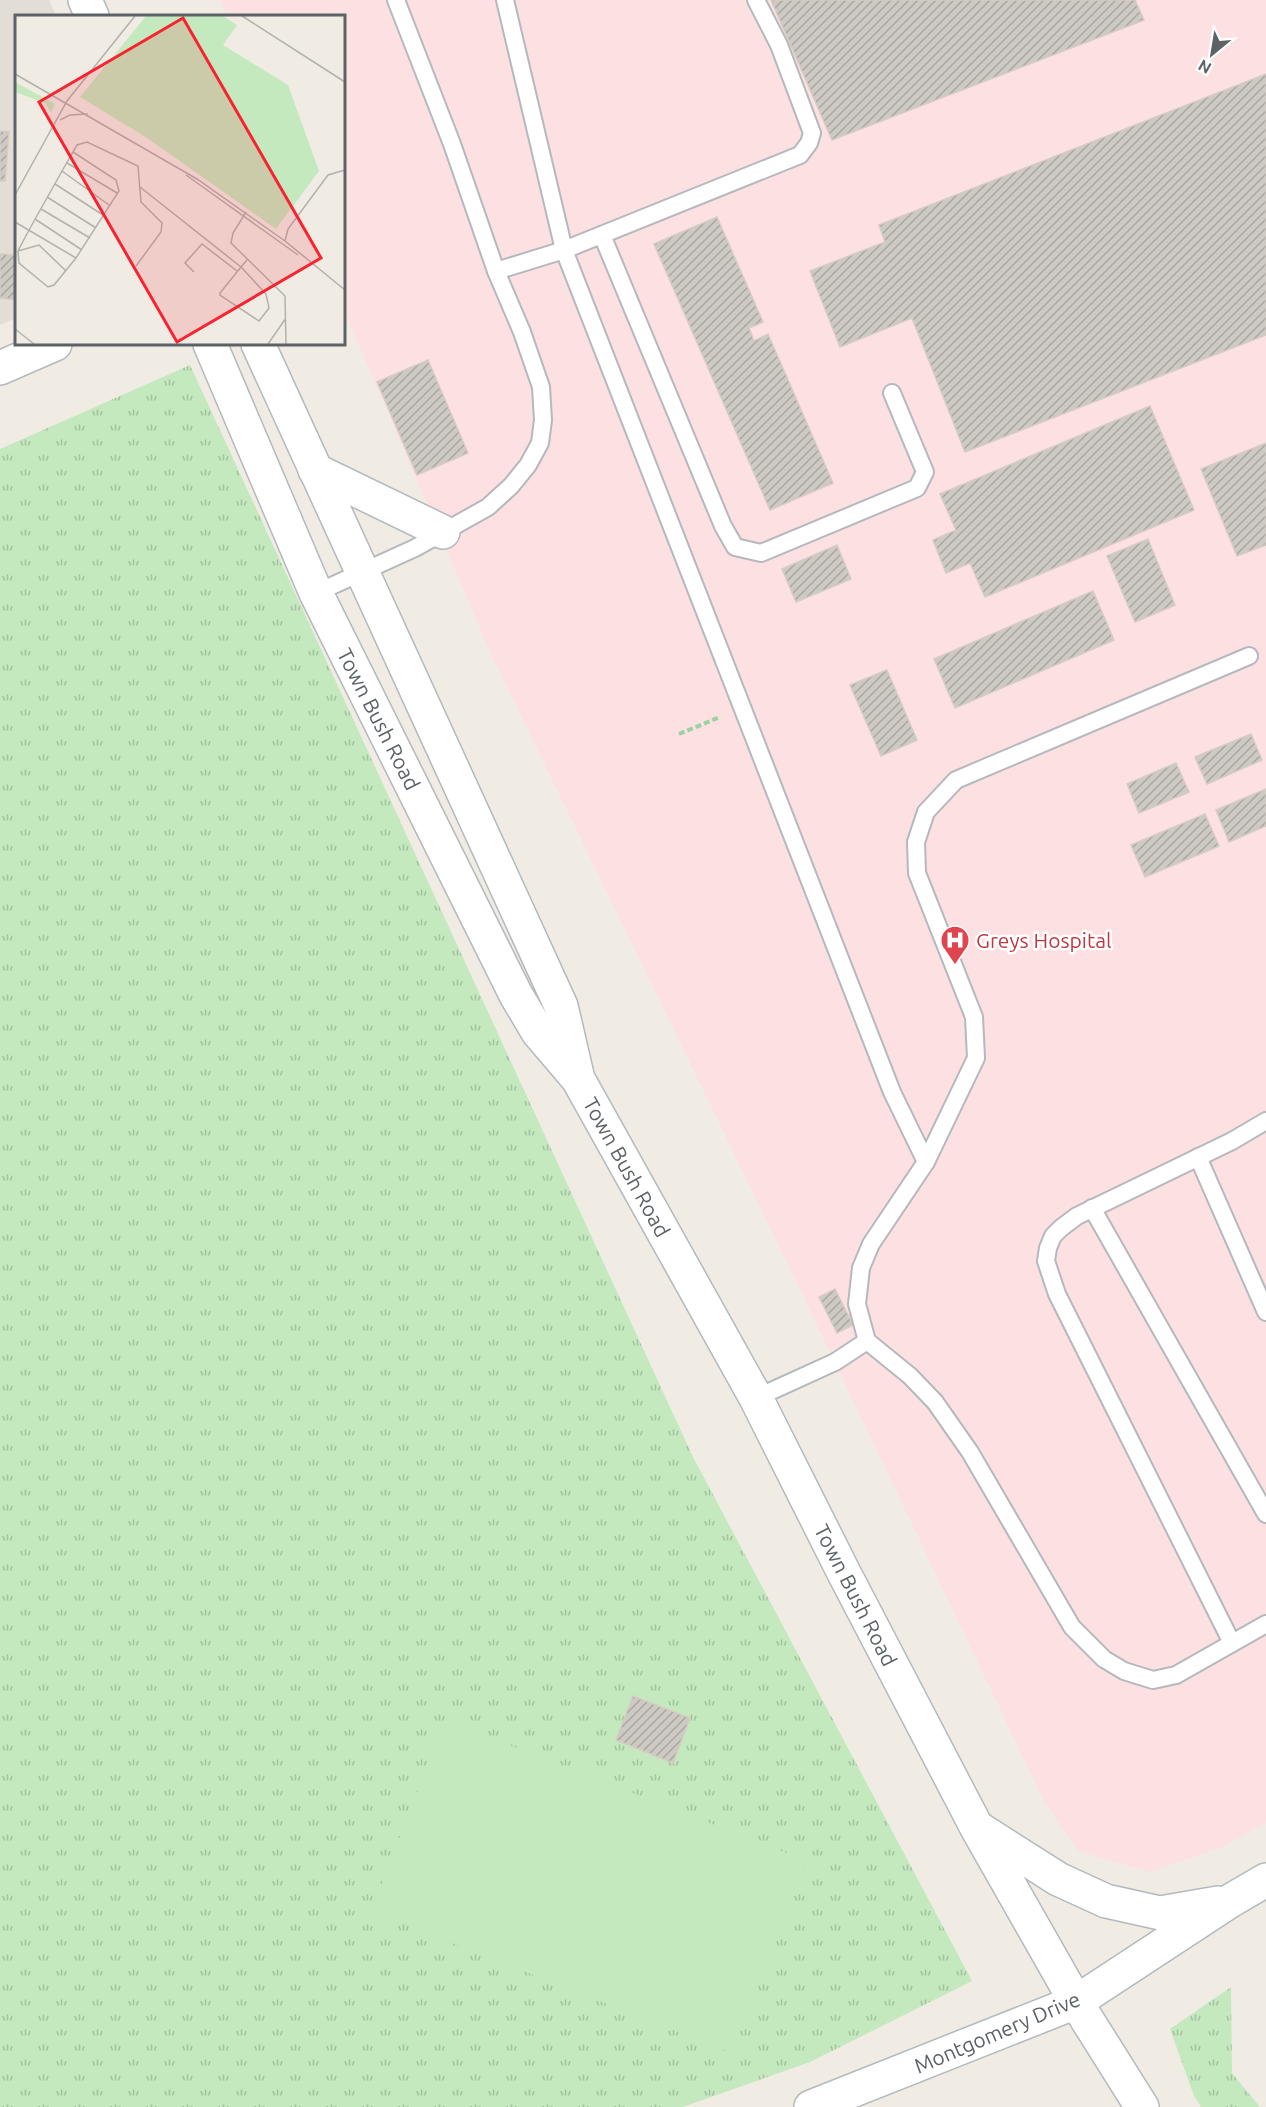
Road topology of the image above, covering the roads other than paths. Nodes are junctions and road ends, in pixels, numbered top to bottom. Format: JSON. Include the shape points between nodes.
{"nodes":[{"id":1,"x":85,"y":0,"type":"edge"},
{"id":2,"x":396,"y":0,"type":"edge"},
{"id":3,"x":505,"y":0,"type":"edge"},
{"id":4,"x":756,"y":0,"type":"edge"},
{"id":5,"x":92,"y":15,"type":"edge"},
{"id":6,"x":602,"y":235,"type":"junction"},
{"id":7,"x":564,"y":250,"type":"junction"},
{"id":8,"x":496,"y":271,"type":"junction"},
{"id":9,"x":53,"y":345,"type":"edge"},
{"id":10,"x":210,"y":345,"type":"edge"},
{"id":11,"x":258,"y":345,"type":"edge"},
{"id":12,"x":0,"y":368,"type":"edge"},
{"id":13,"x":892,"y":393,"type":"dead end"},
{"id":14,"x":315,"y":470,"type":"junction"},
{"id":15,"x":443,"y":532,"type":"junction"},
{"id":16,"x":364,"y":572,"type":"junction"},
{"id":17,"x":316,"y":592,"type":"junction"},
{"id":18,"x":1249,"y":656,"type":"dead end"},
{"id":19,"x":578,"y":1079,"type":"junction"},
{"id":20,"x":1266,"y":1121,"type":"edge"},
{"id":21,"x":1198,"y":1157,"type":"junction"},
{"id":22,"x":926,"y":1162,"type":"junction"},
{"id":23,"x":1092,"y":1208,"type":"junction"},
{"id":24,"x":1266,"y":1312,"type":"edge"},
{"id":25,"x":867,"y":1341,"type":"junction"},
{"id":26,"x":756,"y":1398,"type":"junction"},
{"id":27,"x":1266,"y":1514,"type":"edge"},
{"id":28,"x":1266,"y":1624,"type":"edge"},
{"id":29,"x":1232,"y":1643,"type":"junction"},
{"id":30,"x":977,"y":1828,"type":"junction"},
{"id":31,"x":1266,"y":1880,"type":"edge"},
{"id":32,"x":1230,"y":1901,"type":"junction"},
{"id":33,"x":1076,"y":2002,"type":"junction"},
{"id":34,"x":811,"y":2107,"type":"edge"},
{"id":35,"x":1142,"y":2107,"type":"edge"}],
"edges":[{"from":1,"to":5,"type":"street"},
{"from":2,"to":8,"type":"lane"},
{"from":3,"to":7,"type":"lane"},
{"from":4,"to":6,"type":"lane","via":[[779,45],[812,133],[809,143],[800,155]]},
{"from":6,"to":7,"type":"lane"},
{"from":6,"to":13,"type":"lane","via":[[735,547],[760,553],[917,488],[926,472]]},
{"from":7,"to":8,"type":"lane"},
{"from":7,"to":22,"type":"lane","via":[[892,1092]]},
{"from":8,"to":15,"type":"lane","via":[[541,387],[540,443],[511,486],[488,507]]},
{"from":9,"to":12,"type":"street"},
{"from":10,"to":17,"type":"street","name":"Town Bush Road"},
{"from":11,"to":14,"type":"street","name":"Town Bush Road"},
{"from":14,"to":15,"type":"street"},
{"from":14,"to":16,"type":"street","name":"Town Bush Road"},
{"from":15,"to":16,"type":"lane"},
{"from":16,"to":17,"type":"lane"},
{"from":16,"to":19,"type":"street","name":"Town Bush Road","via":[[561,1005]]},
{"from":17,"to":19,"type":"street","name":"Town Bush Road","via":[[516,995],[538,1032]]},
{"from":18,"to":22,"type":"lane","via":[[956,780],[926,812],[916,842],[917,873],[974,1017],[976,1058]]},
{"from":19,"to":26,"type":"street","name":"Town Bush Road"},
{"from":20,"to":21,"type":"lane"},
{"from":21,"to":23,"type":"lane"},
{"from":21,"to":24,"type":"lane"},
{"from":22,"to":25,"type":"lane","via":[[871,1244],[861,1268],[857,1304]]},
{"from":23,"to":27,"type":"lane"},
{"from":23,"to":29,"type":"lane","via":[[1053,1236],[1046,1261],[1057,1294]]},
{"from":25,"to":26,"type":"lane","via":[[835,1362]]},
{"from":25,"to":29,"type":"lane","via":[[935,1402],[970,1452],[1072,1627],[1104,1659],[1124,1671],[1153,1680],[1176,1675]]},
{"from":26,"to":30,"type":"street","name":"Town Bush Road"},
{"from":28,"to":29,"type":"lane"},
{"from":30,"to":32,"type":"street","via":[[1058,1880],[1106,1901],[1160,1913]]},
{"from":30,"to":33,"type":"street","name":"Town Bush Road"},
{"from":31,"to":32,"type":"street","name":"Montgomery Drive"},
{"from":32,"to":33,"type":"street","name":"Montgomery Drive"},
{"from":33,"to":34,"type":"street","name":"Montgomery Drive"},
{"from":33,"to":35,"type":"street","name":"Town Bush Road"}]}
